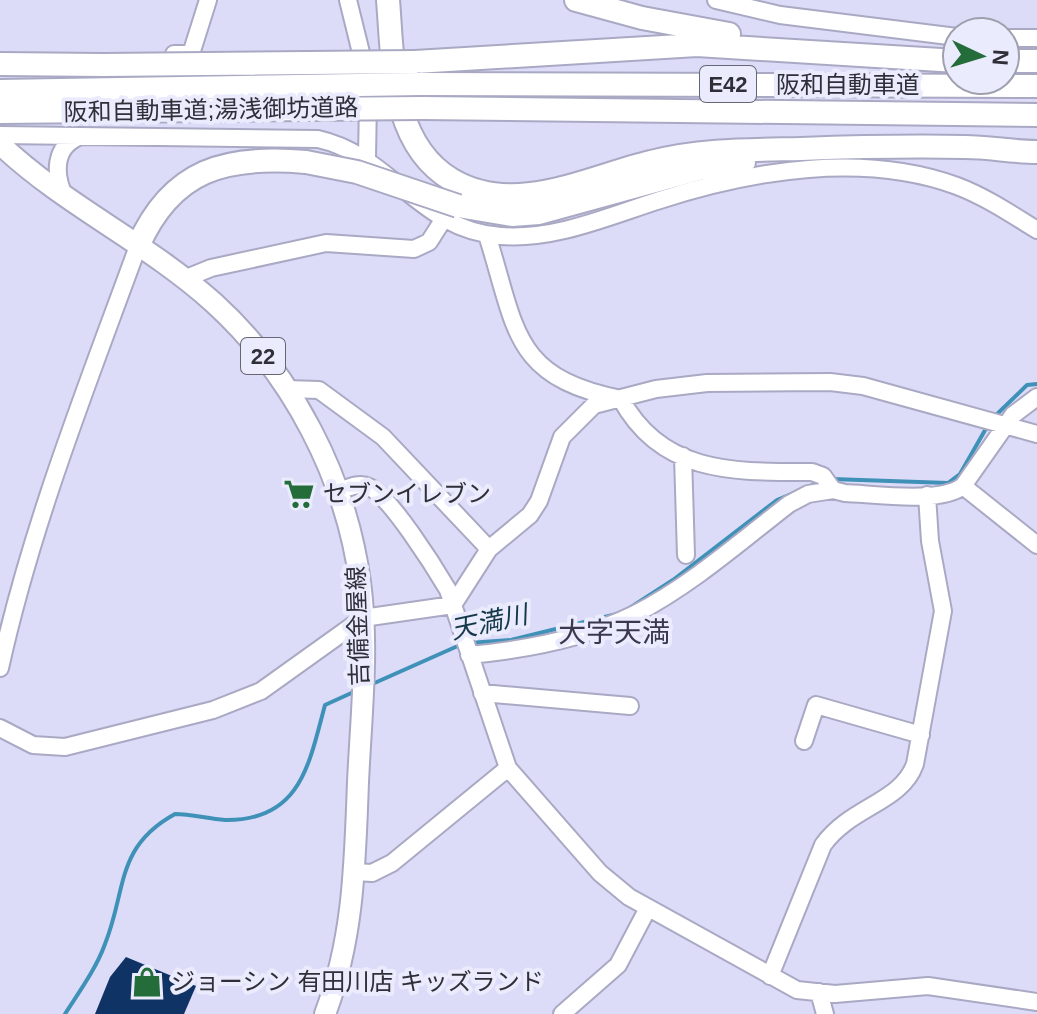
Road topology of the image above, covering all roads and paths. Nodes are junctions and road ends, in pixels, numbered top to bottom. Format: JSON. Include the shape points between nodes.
{"nodes":[{"id":1,"x":208,"y":0,"type":"edge"},
{"id":2,"x":348,"y":0,"type":"edge"},
{"id":3,"x":388,"y":0,"type":"edge"},
{"id":4,"x":576,"y":0,"type":"edge"},
{"id":5,"x":716,"y":0,"type":"edge"},
{"id":6,"x":941,"y":35,"type":"edge"},
{"id":7,"x":0,"y":54,"type":"edge"},
{"id":8,"x":864,"y":54,"type":"junction"},
{"id":9,"x":941,"y":60,"type":"edge"},
{"id":10,"x":0,"y":64,"type":"edge"},
{"id":11,"x":420,"y":84,"type":"joint"},
{"id":12,"x":1037,"y":86,"type":"edge"},
{"id":13,"x":0,"y":91,"type":"edge"},
{"id":14,"x":422,"y":108,"type":"joint"},
{"id":15,"x":0,"y":112,"type":"edge"},
{"id":16,"x":1037,"y":115,"type":"edge"},
{"id":17,"x":0,"y":135,"type":"edge"},
{"id":18,"x":86,"y":135,"type":"junction"},
{"id":19,"x":0,"y":144,"type":"edge"},
{"id":20,"x":856,"y":147,"type":"junction"},
{"id":21,"x":1037,"y":152,"type":"edge"},
{"id":22,"x":367,"y":158,"type":"junction"},
{"id":23,"x":65,"y":197,"type":"junction"},
{"id":24,"x":450,"y":213,"type":"junction"},
{"id":25,"x":1037,"y":230,"type":"edge"},
{"id":26,"x":487,"y":235,"type":"junction"},
{"id":27,"x":138,"y":246,"type":"junction"},
{"id":28,"x":184,"y":279,"type":"junction"},
{"id":29,"x":286,"y":389,"type":"junction"},
{"id":30,"x":1037,"y":397,"type":"edge"},
{"id":31,"x":621,"y":399,"type":"junction"},
{"id":32,"x":1004,"y":424,"type":"junction"},
{"id":33,"x":1037,"y":434,"type":"edge"},
{"id":34,"x":683,"y":456,"type":"junction"},
{"id":35,"x":963,"y":486,"type":"junction"},
{"id":36,"x":833,"y":490,"type":"junction"},
{"id":37,"x":339,"y":491,"type":"junction"},
{"id":38,"x":927,"y":495,"type":"junction"},
{"id":39,"x":1037,"y":545,"type":"edge"},
{"id":40,"x":489,"y":549,"type":"junction"},
{"id":41,"x":686,"y":555,"type":"dead end"},
{"id":42,"x":453,"y":605,"type":"junction"},
{"id":43,"x":363,"y":618,"type":"junction"},
{"id":44,"x":469,"y":653,"type":"junction"},
{"id":45,"x":0,"y":668,"type":"edge"},
{"id":46,"x":482,"y":693,"type":"junction"},
{"id":47,"x":630,"y":706,"type":"dead end"},
{"id":48,"x":0,"y":728,"type":"edge"},
{"id":49,"x":921,"y":735,"type":"junction"},
{"id":50,"x":804,"y":741,"type":"dead end"},
{"id":51,"x":508,"y":768,"type":"junction"},
{"id":52,"x":354,"y":872,"type":"junction"},
{"id":53,"x":648,"y":908,"type":"junction"},
{"id":54,"x":770,"y":976,"type":"junction"},
{"id":55,"x":819,"y":992,"type":"junction"},
{"id":56,"x":1037,"y":1002,"type":"edge"},
{"id":57,"x":325,"y":1014,"type":"edge"},
{"id":58,"x":562,"y":1014,"type":"edge"},
{"id":59,"x":825,"y":1014,"type":"edge"}],
"edges":[{"from":1,"to":7,"type":"street","via":[[191,54]]},
{"from":2,"to":22,"type":"street","via":[[366,70]]},
{"from":3,"to":20,"type":"highway","via":[[401,111],[438,170],[471,189],[516,196],[690,154]]},
{"from":4,"to":8,"type":"highway","via":[[701,30]]},
{"from":5,"to":6,"type":"street","via":[[780,15]]},
{"from":8,"to":9,"type":"highway"},
{"from":8,"to":10,"type":"highway","bridge":true,"via":[[660,45],[415,62]]},
{"from":11,"to":12,"type":"highway","name":"阪和自動車道","number":"E42"},
{"from":11,"to":13,"type":"highway","name":"阪和自動車道;湯浅御坊道路","number":"E42","bridge":true},
{"from":14,"to":15,"type":"highway","name":"阪和自動車道;湯浅御坊道路","number":"E42","bridge":true},
{"from":14,"to":16,"type":"highway","name":"阪和自動車道","number":"E42"},
{"from":17,"to":18,"type":"street"},
{"from":18,"to":22,"type":"street","via":[[308,137]]},
{"from":18,"to":23,"type":"street","via":[[67,144],[59,159],[59,185]]},
{"from":19,"to":23,"type":"main road","name":"吉備金屋線","number":"22"},
{"from":20,"to":21,"type":"highway"},
{"from":20,"to":24,"type":"highway","via":[[699,169],[539,213]]},
{"from":22,"to":24,"type":"street","via":[[411,199]]},
{"from":23,"to":27,"type":"main road","name":"吉備金屋線","number":"22"},
{"from":24,"to":26,"type":"street"},
{"from":24,"to":27,"type":"highway","bridge":true,"via":[[357,172],[306,162],[246,162],[184,183],[158,207]]},
{"from":24,"to":28,"type":"street","via":[[422,247],[326,243],[211,268]]},
{"from":25,"to":26,"type":"street","via":[[941,181],[904,172],[846,169],[720,183],[537,236]]},
{"from":26,"to":31,"type":"street","via":[[529,357],[570,385]]},
{"from":27,"to":28,"type":"main road","name":"吉備金屋線","number":"22"},
{"from":27,"to":45,"type":"street","via":[[53,475]]},
{"from":28,"to":29,"type":"main road","name":"吉備金屋線","number":"22","via":[[239,329]]},
{"from":29,"to":37,"type":"main road","name":"吉備金屋線","number":"22"},
{"from":29,"to":40,"type":"street","via":[[319,390],[383,437]]},
{"from":30,"to":32,"type":"street"},
{"from":31,"to":32,"type":"street","via":[[707,383],[830,382]]},
{"from":31,"to":34,"type":"street","via":[[646,437]]},
{"from":31,"to":40,"type":"street","via":[[594,405],[572,424],[556,449],[539,501],[522,523]]},
{"from":32,"to":33,"type":"street"},
{"from":32,"to":35,"type":"street"},
{"from":34,"to":36,"type":"street","via":[[725,471],[812,472],[823,476]]},
{"from":34,"to":41,"type":"street"},
{"from":35,"to":38,"type":"street","via":[[948,494]]},
{"from":35,"to":39,"type":"street"},
{"from":36,"to":38,"type":"street"},
{"from":36,"to":44,"type":"street","via":[[789,504],[635,613],[522,648]]},
{"from":37,"to":42,"type":"street","via":[[368,486],[387,503],[439,574]]},
{"from":37,"to":43,"type":"main road","name":"吉備金屋線","number":"22"},
{"from":38,"to":49,"type":"street","via":[[943,611]]},
{"from":40,"to":42,"type":"street"},
{"from":42,"to":43,"type":"street"},
{"from":42,"to":44,"type":"street"},
{"from":43,"to":48,"type":"street","via":[[261,691],[213,710],[65,747],[33,745]]},
{"from":43,"to":52,"type":"main road","name":"吉備金屋線","number":"22"},
{"from":44,"to":46,"type":"street"},
{"from":46,"to":47,"type":"street"},
{"from":46,"to":51,"type":"street"},
{"from":49,"to":50,"type":"street","via":[[816,705]]},
{"from":49,"to":54,"type":"street","via":[[903,787],[843,821],[823,845]]},
{"from":51,"to":52,"type":"street","via":[[392,863],[372,873]]},
{"from":51,"to":53,"type":"street","via":[[600,873]]},
{"from":52,"to":57,"type":"main road","name":"吉備金屋線","number":"22","via":[[348,934]]},
{"from":53,"to":54,"type":"street"},
{"from":53,"to":58,"type":"street","via":[[618,965]]},
{"from":54,"to":55,"type":"street","via":[[797,990]]},
{"from":55,"to":56,"type":"street","via":[[928,986]]},
{"from":55,"to":59,"type":"street"}]}
